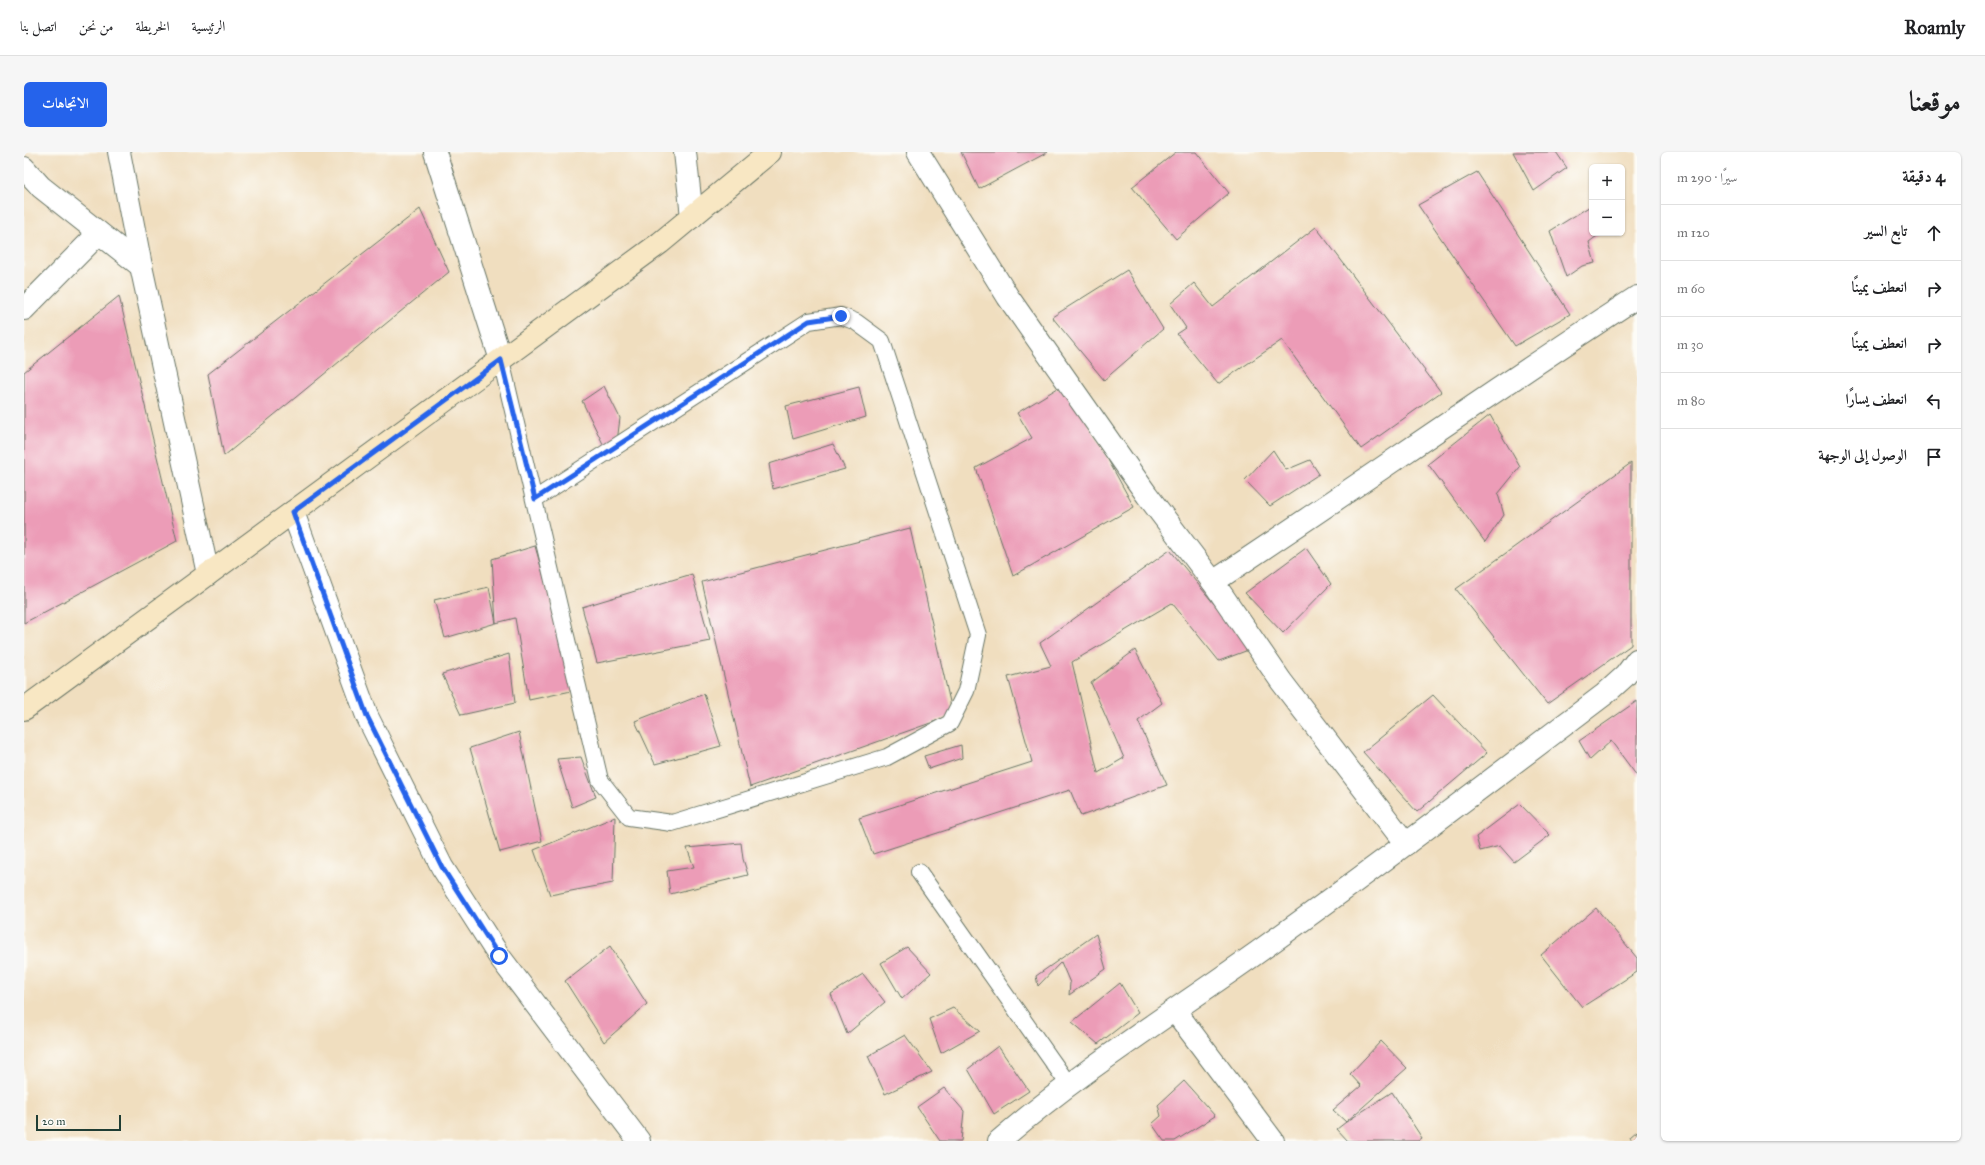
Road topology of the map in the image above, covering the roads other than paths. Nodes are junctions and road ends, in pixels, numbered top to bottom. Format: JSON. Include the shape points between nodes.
{"nodes":[{"id":1,"x":119,"y":152,"type":"edge"},
{"id":2,"x":435,"y":152,"type":"edge"},
{"id":3,"x":685,"y":152,"type":"edge"},
{"id":4,"x":770,"y":152,"type":"edge"},
{"id":5,"x":918,"y":152,"type":"edge"},
{"id":6,"x":24,"y":168,"type":"edge"},
{"id":7,"x":692,"y":217,"type":"junction"},
{"id":8,"x":100,"y":234,"type":"junction"},
{"id":9,"x":141,"y":266,"type":"junction"},
{"id":10,"x":1637,"y":298,"type":"edge"},
{"id":11,"x":24,"y":309,"type":"edge"},
{"id":12,"x":501,"y":360,"type":"junction"},
{"id":13,"x":535,"y":499,"type":"junction"},
{"id":14,"x":293,"y":512,"type":"junction"},
{"id":15,"x":208,"y":574,"type":"junction"},
{"id":16,"x":1213,"y":582,"type":"junction"},
{"id":17,"x":1637,"y":660,"type":"edge"},
{"id":18,"x":24,"y":709,"type":"edge"},
{"id":19,"x":1406,"y":844,"type":"junction"},
{"id":20,"x":919,"y":872,"type":"dead end"},
{"id":21,"x":1175,"y":1011,"type":"junction"},
{"id":22,"x":1069,"y":1086,"type":"junction"},
{"id":23,"x":639,"y":1141,"type":"edge"},
{"id":24,"x":999,"y":1141,"type":"edge"},
{"id":25,"x":1274,"y":1141,"type":"edge"}],
"edges":[{"from":1,"to":9,"type":"street"},
{"from":2,"to":12,"type":"street"},
{"from":3,"to":7,"type":"street"},
{"from":4,"to":7,"type":"street"},
{"from":5,"to":16,"type":"street","via":[[1008,297],[1147,495]]},
{"from":6,"to":8,"type":"street","via":[[41,187]]},
{"from":7,"to":12,"type":"street"},
{"from":8,"to":9,"type":"street"},
{"from":8,"to":11,"type":"street"},
{"from":9,"to":15,"type":"street"},
{"from":10,"to":16,"type":"street","via":[[1527,368],[1380,471]]},
{"from":12,"to":13,"type":"lane"},
{"from":12,"to":14,"type":"street"},
{"from":13,"to":13,"type":"lane","via":[[809,321],[841,316],[856,322],[882,341],[978,635],[966,691],[950,723],[887,757],[672,823],[630,817],[600,780]]},
{"from":14,"to":15,"type":"street"},
{"from":14,"to":23,"type":"street","via":[[367,716],[442,867],[499,956]]},
{"from":15,"to":18,"type":"street"},
{"from":16,"to":19,"type":"street","via":[[1281,681]]},
{"from":17,"to":19,"type":"street","via":[[1625,676],[1605,694]]},
{"from":19,"to":21,"type":"street"},
{"from":20,"to":22,"type":"lane"},
{"from":21,"to":22,"type":"street"},
{"from":21,"to":25,"type":"street"},
{"from":22,"to":24,"type":"street","via":[[1037,1108]]}]}
